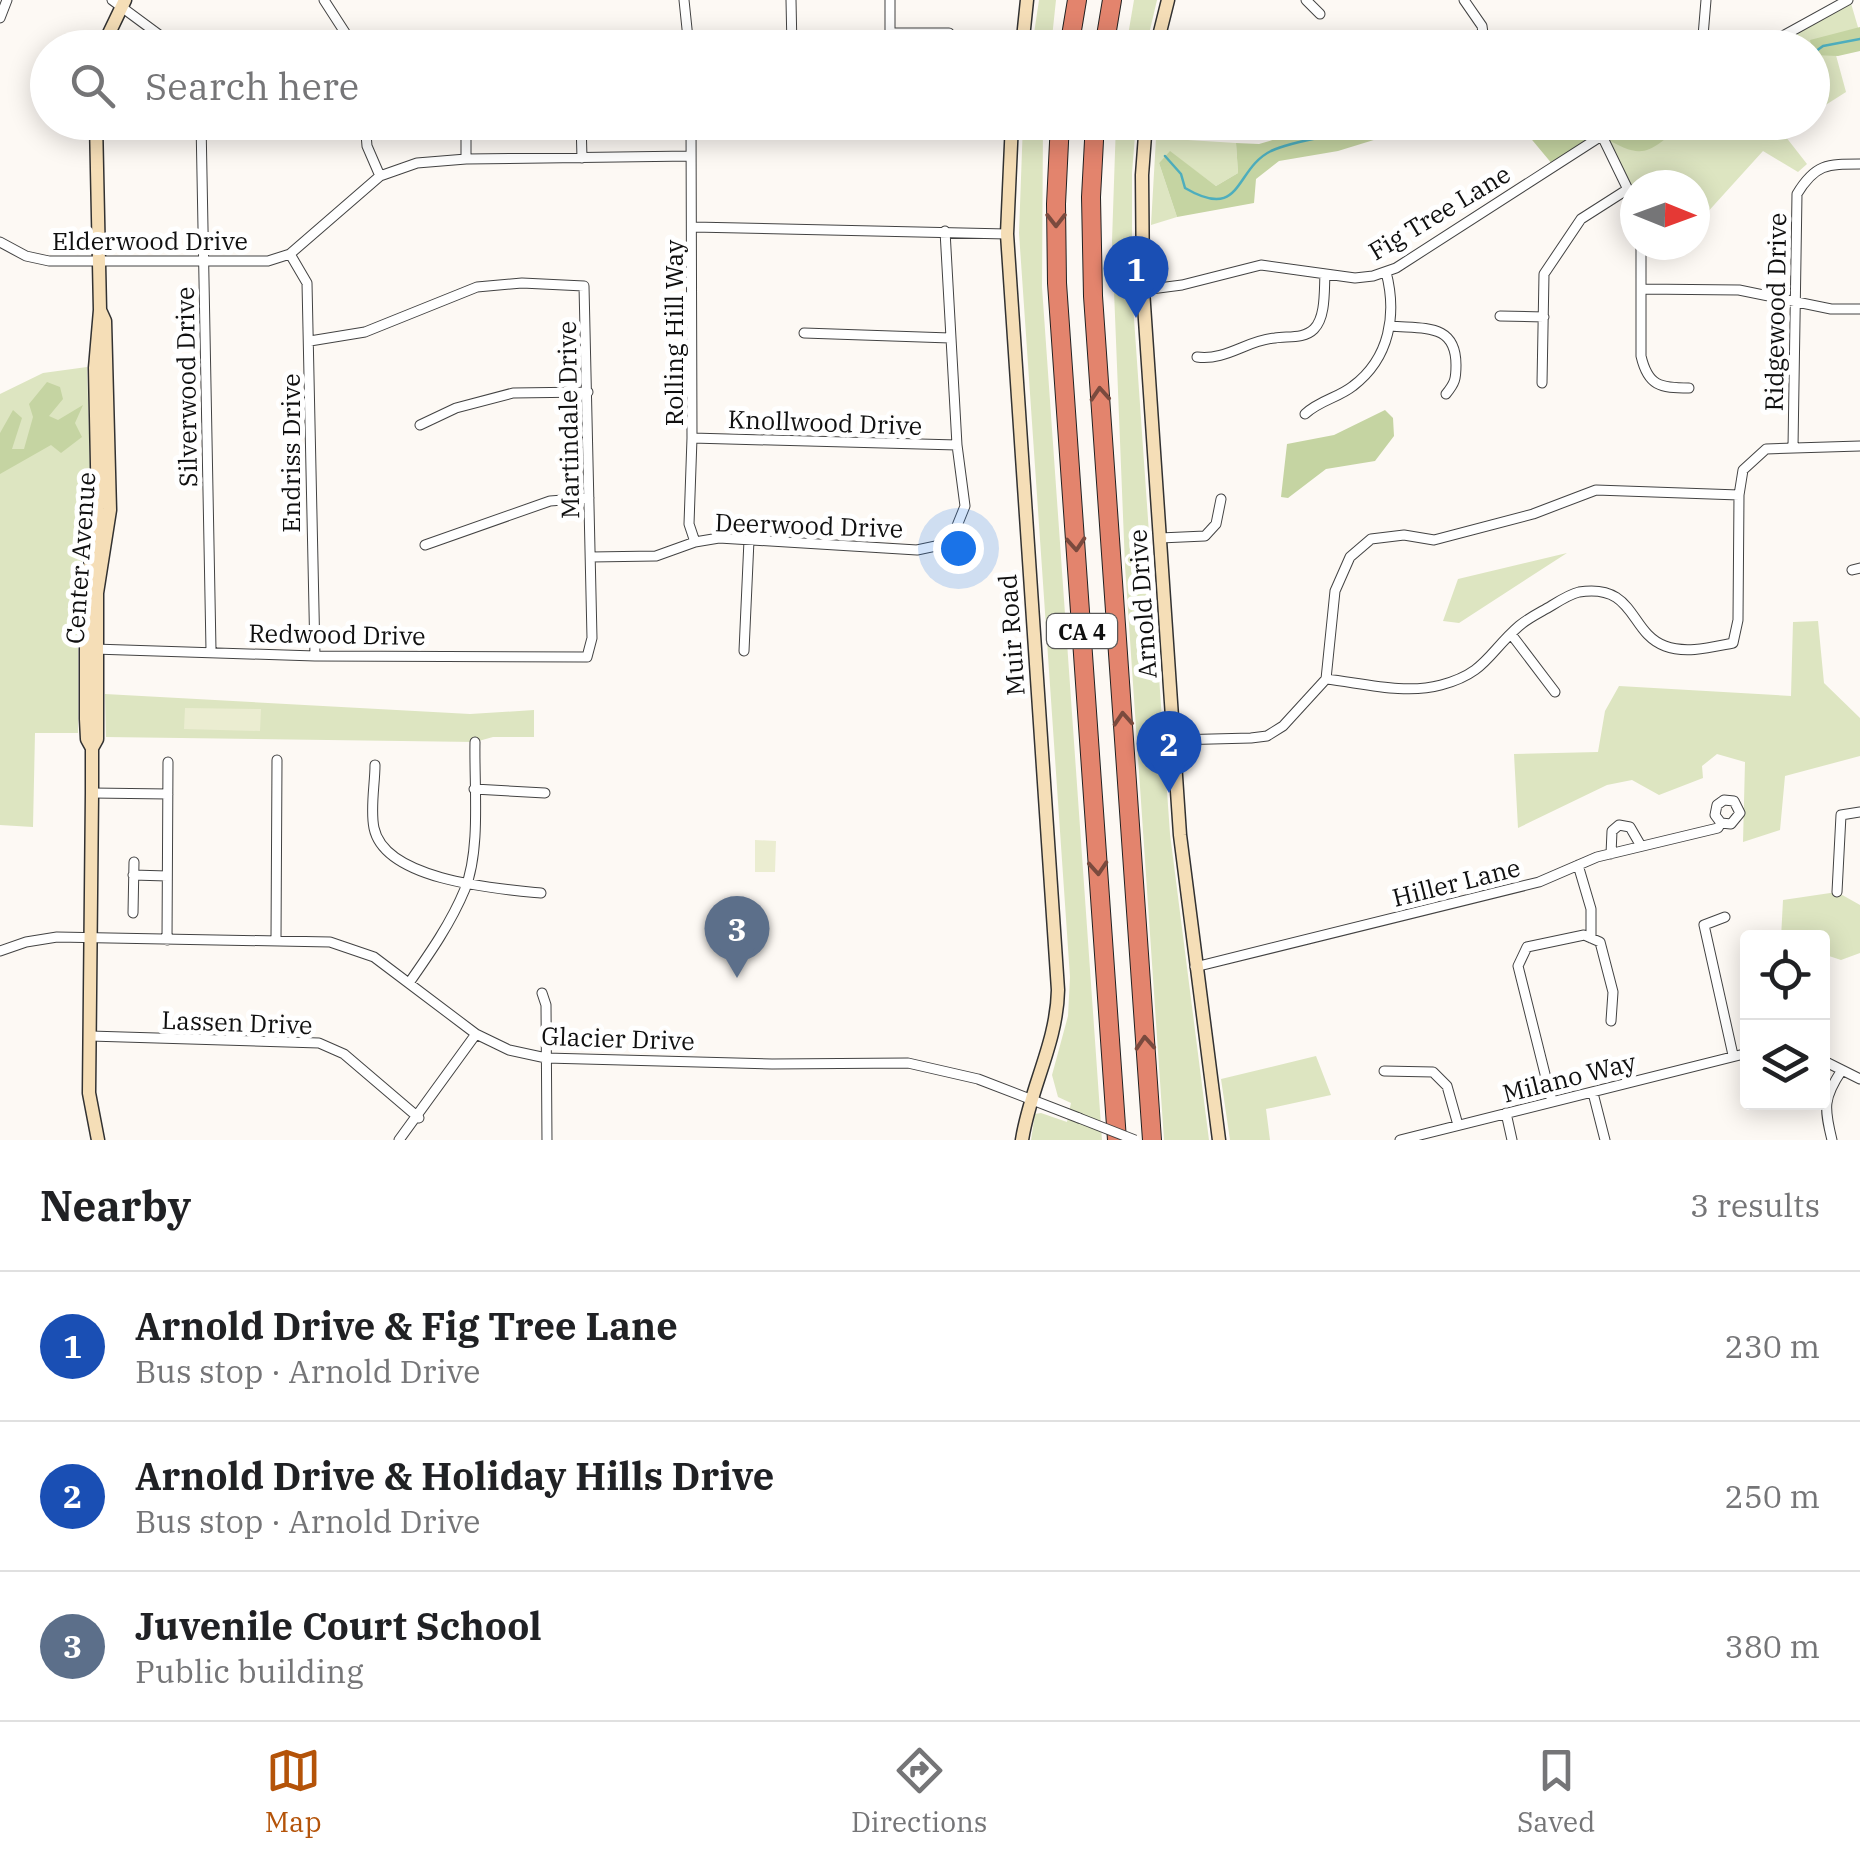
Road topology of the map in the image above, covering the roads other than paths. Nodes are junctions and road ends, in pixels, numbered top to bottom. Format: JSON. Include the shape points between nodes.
{"nodes":[{"id":1,"x":7,"y":0,"type":"edge"},
{"id":2,"x":324,"y":0,"type":"edge"},
{"id":3,"x":684,"y":0,"type":"edge"},
{"id":4,"x":791,"y":0,"type":"edge"},
{"id":5,"x":890,"y":0,"type":"edge"},
{"id":6,"x":1028,"y":0,"type":"edge"},
{"id":7,"x":1077,"y":0,"type":"edge"},
{"id":8,"x":1112,"y":0,"type":"edge"},
{"id":9,"x":1123,"y":0,"type":"edge"},
{"id":10,"x":1168,"y":0,"type":"edge"},
{"id":11,"x":1306,"y":0,"type":"edge"},
{"id":12,"x":1464,"y":0,"type":"edge"},
{"id":13,"x":1706,"y":0,"type":"edge"},
{"id":14,"x":1843,"y":1,"type":"edge"},
{"id":15,"x":119,"y":2,"type":"edge"},
{"id":16,"x":1320,"y":14,"type":"dead end"},
{"id":17,"x":0,"y":18,"type":"edge"},
{"id":18,"x":109,"y":30,"type":"edge"},
{"id":19,"x":154,"y":30,"type":"edge"},
{"id":20,"x":343,"y":30,"type":"edge"},
{"id":21,"x":687,"y":30,"type":"edge"},
{"id":22,"x":792,"y":30,"type":"edge"},
{"id":23,"x":889,"y":30,"type":"edge"},
{"id":24,"x":1024,"y":30,"type":"edge"},
{"id":25,"x":1071,"y":30,"type":"edge"},
{"id":26,"x":1107,"y":30,"type":"edge"},
{"id":27,"x":1110,"y":30,"type":"edge"},
{"id":28,"x":1160,"y":30,"type":"edge"},
{"id":29,"x":1483,"y":30,"type":"edge"},
{"id":30,"x":1703,"y":30,"type":"edge"},
{"id":31,"x":1792,"y":30,"type":"edge"},
{"id":32,"x":96,"y":140,"type":"edge"},
{"id":33,"x":200,"y":140,"type":"edge"},
{"id":34,"x":366,"y":140,"type":"edge"},
{"id":35,"x":466,"y":140,"type":"edge"},
{"id":36,"x":582,"y":140,"type":"edge"},
{"id":37,"x":691,"y":140,"type":"edge"},
{"id":38,"x":1011,"y":140,"type":"edge"},
{"id":39,"x":1059,"y":140,"type":"edge"},
{"id":40,"x":1094,"y":140,"type":"edge"},
{"id":41,"x":1145,"y":140,"type":"edge"},
{"id":42,"x":1592,"y":140,"type":"edge"},
{"id":43,"x":1604,"y":140,"type":"edge"},
{"id":44,"x":691,"y":156,"type":"junction"},
{"id":45,"x":582,"y":158,"type":"junction"},
{"id":46,"x":466,"y":159,"type":"junction"},
{"id":47,"x":1860,"y":164,"type":"edge"},
{"id":48,"x":1620,"y":173,"type":"edge"},
{"id":49,"x":380,"y":176,"type":"junction"},
{"id":50,"x":1620,"y":194,"type":"edge"},
{"id":51,"x":693,"y":227,"type":"junction"},
{"id":52,"x":945,"y":231,"type":"junction"},
{"id":53,"x":1007,"y":234,"type":"junction"},
{"id":54,"x":0,"y":242,"type":"edge"},
{"id":55,"x":290,"y":254,"type":"junction"},
{"id":56,"x":203,"y":260,"type":"junction"},
{"id":57,"x":1641,"y":260,"type":"edge"},
{"id":58,"x":99,"y":262,"type":"junction"},
{"id":59,"x":1386,"y":272,"type":"junction"},
{"id":60,"x":1325,"y":274,"type":"junction"},
{"id":61,"x":1642,"y":289,"type":"junction"},
{"id":62,"x":1142,"y":290,"type":"junction"},
{"id":63,"x":1795,"y":302,"type":"junction"},
{"id":64,"x":1860,"y":309,"type":"edge"},
{"id":65,"x":1500,"y":316,"type":"dead end"},
{"id":66,"x":1544,"y":316,"type":"junction"},
{"id":67,"x":1391,"y":326,"type":"junction"},
{"id":68,"x":804,"y":334,"type":"dead end"},
{"id":69,"x":950,"y":338,"type":"junction"},
{"id":70,"x":310,"y":341,"type":"junction"},
{"id":71,"x":1197,"y":357,"type":"dead end"},
{"id":72,"x":1542,"y":382,"type":"dead end"},
{"id":73,"x":1689,"y":388,"type":"dead end"},
{"id":74,"x":588,"y":392,"type":"junction"},
{"id":75,"x":1446,"y":394,"type":"dead end"},
{"id":76,"x":1306,"y":414,"type":"dead end"},
{"id":77,"x":420,"y":424,"type":"dead end"},
{"id":78,"x":692,"y":438,"type":"junction"},
{"id":79,"x":957,"y":446,"type":"junction"},
{"id":80,"x":1860,"y":446,"type":"edge"},
{"id":81,"x":1793,"y":447,"type":"junction"},
{"id":82,"x":1740,"y":496,"type":"junction"},
{"id":83,"x":589,"y":498,"type":"junction"},
{"id":84,"x":1221,"y":499,"type":"dead end"},
{"id":85,"x":1160,"y":538,"type":"junction"},
{"id":86,"x":749,"y":540,"type":"junction"},
{"id":87,"x":695,"y":542,"type":"junction"},
{"id":88,"x":424,"y":545,"type":"dead end"},
{"id":89,"x":591,"y":557,"type":"junction"},
{"id":90,"x":1511,"y":634,"type":"junction"},
{"id":91,"x":91,"y":649,"type":"junction"},
{"id":92,"x":211,"y":650,"type":"junction"},
{"id":93,"x":744,"y":651,"type":"dead end"},
{"id":94,"x":315,"y":656,"type":"junction"},
{"id":95,"x":587,"y":657,"type":"joint"},
{"id":96,"x":1326,"y":679,"type":"junction"},
{"id":97,"x":1556,"y":692,"type":"dead end"},
{"id":98,"x":1174,"y":740,"type":"junction"},
{"id":99,"x":475,"y":742,"type":"dead end"},
{"id":100,"x":277,"y":760,"type":"dead end"},
{"id":101,"x":168,"y":762,"type":"dead end"},
{"id":102,"x":375,"y":764,"type":"dead end"},
{"id":103,"x":474,"y":790,"type":"junction"},
{"id":104,"x":92,"y":793,"type":"junction"},
{"id":105,"x":544,"y":793,"type":"dead end"},
{"id":106,"x":168,"y":794,"type":"junction"},
{"id":107,"x":1860,"y":812,"type":"edge"},
{"id":108,"x":1721,"y":823,"type":"dead end"},
{"id":109,"x":1641,"y":846,"type":"junction"},
{"id":110,"x":1611,"y":854,"type":"junction"},
{"id":111,"x":134,"y":862,"type":"dead end"},
{"id":112,"x":1578,"y":865,"type":"junction"},
{"id":113,"x":134,"y":876,"type":"junction"},
{"id":114,"x":168,"y":876,"type":"junction"},
{"id":115,"x":466,"y":886,"type":"junction"},
{"id":116,"x":1837,"y":892,"type":"dead end"},
{"id":117,"x":541,"y":893,"type":"dead end"},
{"id":118,"x":133,"y":914,"type":"dead end"},
{"id":119,"x":1726,"y":918,"type":"dead end"},
{"id":120,"x":91,"y":938,"type":"junction"},
{"id":121,"x":1591,"y":938,"type":"junction"},
{"id":122,"x":167,"y":940,"type":"junction"},
{"id":123,"x":276,"y":940,"type":"junction"},
{"id":124,"x":0,"y":951,"type":"edge"},
{"id":125,"x":1195,"y":967,"type":"junction"},
{"id":126,"x":409,"y":982,"type":"junction"},
{"id":127,"x":542,"y":993,"type":"dead end"},
{"id":128,"x":1611,"y":1021,"type":"dead end"},
{"id":129,"x":476,"y":1034,"type":"junction"},
{"id":130,"x":90,"y":1036,"type":"junction"},
{"id":131,"x":1733,"y":1054,"type":"junction"},
{"id":132,"x":1740,"y":1054,"type":"edge"},
{"id":133,"x":546,"y":1058,"type":"junction"},
{"id":134,"x":1830,"y":1064,"type":"edge"},
{"id":135,"x":1842,"y":1070,"type":"junction"},
{"id":136,"x":1384,"y":1071,"type":"dead end"},
{"id":137,"x":1860,"y":1079,"type":"edge"},
{"id":138,"x":1593,"y":1093,"type":"junction"},
{"id":139,"x":1031,"y":1100,"type":"junction"},
{"id":140,"x":1552,"y":1102,"type":"junction"},
{"id":141,"x":1506,"y":1113,"type":"junction"},
{"id":142,"x":418,"y":1118,"type":"junction"},
{"id":143,"x":1458,"y":1125,"type":"junction"},
{"id":144,"x":1407,"y":1139,"type":"edge"},
{"id":145,"x":98,"y":1140,"type":"edge"},
{"id":146,"x":399,"y":1140,"type":"edge"},
{"id":147,"x":547,"y":1140,"type":"edge"},
{"id":148,"x":1022,"y":1140,"type":"edge"},
{"id":149,"x":1117,"y":1140,"type":"edge"},
{"id":150,"x":1134,"y":1140,"type":"edge"},
{"id":151,"x":1152,"y":1140,"type":"edge"},
{"id":152,"x":1219,"y":1140,"type":"edge"},
{"id":153,"x":1512,"y":1140,"type":"edge"},
{"id":154,"x":1605,"y":1140,"type":"edge"},
{"id":155,"x":1832,"y":1140,"type":"edge"}],
"edges":[{"from":1,"to":17,"type":"street"},
{"from":2,"to":20,"type":"street"},
{"from":3,"to":21,"type":"street"},
{"from":4,"to":22,"type":"street"},
{"from":5,"to":23,"type":"street"},
{"from":6,"to":24,"type":"street"},
{"from":7,"to":25,"type":"highway"},
{"from":8,"to":26,"type":"highway"},
{"from":9,"to":27,"type":"highway"},
{"from":10,"to":28,"type":"street"},
{"from":11,"to":16,"type":"street"},
{"from":12,"to":29,"type":"street"},
{"from":13,"to":30,"type":"street"},
{"from":14,"to":31,"type":"street"},
{"from":15,"to":18,"type":"street"},
{"from":15,"to":19,"type":"street"},
{"from":32,"to":58,"type":"street","name":"Center Avenue"},
{"from":33,"to":56,"type":"street","name":"Silverwood Drive"},
{"from":34,"to":49,"type":"street"},
{"from":35,"to":46,"type":"street"},
{"from":36,"to":45,"type":"street"},
{"from":37,"to":44,"type":"street","name":"Rolling Hill Way"},
{"from":38,"to":53,"type":"street","name":"Muir Road"},
{"from":39,"to":149,"type":"highway","number":"CA 4","one_way":true,"via":[[1058,283]]},
{"from":151,"to":40,"type":"highway","number":"CA 4","one_way":true,"via":[[1093,296]]},
{"from":41,"to":62,"type":"street","name":"Arnold Drive"},
{"from":42,"to":59,"type":"street","name":"Fig Tree Lane"},
{"from":43,"to":48,"type":"street"},
{"from":44,"to":45,"type":"street"},
{"from":44,"to":51,"type":"street","name":"Rolling Hill Way"},
{"from":45,"to":46,"type":"street"},
{"from":46,"to":49,"type":"street","via":[[418,163]]},
{"from":47,"to":63,"type":"street","name":"Ridgewood Drive","via":[[1829,164],[1809,175],[1797,194]]},
{"from":49,"to":55,"type":"street"},
{"from":50,"to":66,"type":"street","via":[[1581,219],[1544,274]]},
{"from":51,"to":52,"type":"street"},
{"from":51,"to":78,"type":"street","name":"Rolling Hill Way"},
{"from":52,"to":53,"type":"street"},
{"from":52,"to":69,"type":"street","name":"Deerwood Drive"},
{"from":53,"to":139,"type":"street","name":"Muir Road","via":[[1058,990],[1056,1026]]},
{"from":54,"to":58,"type":"street","name":"Elderwood Drive","via":[[48,261]]},
{"from":55,"to":56,"type":"street","name":"Elderwood Drive","via":[[268,261]]},
{"from":55,"to":70,"type":"street","name":"Endriss Drive","via":[[307,283]]},
{"from":56,"to":58,"type":"street","name":"Elderwood Drive"},
{"from":56,"to":92,"type":"street","name":"Silverwood Drive"},
{"from":57,"to":61,"type":"street"},
{"from":58,"to":91,"type":"street","name":"Center Avenue","via":[[98,512],[87,581]]},
{"from":59,"to":60,"type":"street","name":"Fig Tree Lane","via":[[1356,278]]},
{"from":59,"to":67,"type":"street"},
{"from":60,"to":62,"type":"street","name":"Fig Tree Lane","via":[[1261,265]]},
{"from":60,"to":71,"type":"street","via":[[1316,328],[1214,359]]},
{"from":61,"to":63,"type":"street","via":[[1739,290]]},
{"from":61,"to":73,"type":"street","via":[[1645,374],[1656,384]]},
{"from":62,"to":85,"type":"street","name":"Arnold Drive"},
{"from":63,"to":64,"type":"street"},
{"from":63,"to":81,"type":"street","name":"Ridgewood Drive"},
{"from":65,"to":66,"type":"street"},
{"from":66,"to":72,"type":"street"},
{"from":67,"to":75,"type":"street","via":[[1449,336],[1456,382]]},
{"from":67,"to":76,"type":"street","via":[[1370,371]]},
{"from":68,"to":69,"type":"street"},
{"from":69,"to":79,"type":"street","name":"Deerwood Drive"},
{"from":70,"to":74,"type":"street","name":"Martindale Drive","via":[[364,332],[477,287],[584,286]]},
{"from":70,"to":94,"type":"street","name":"Endriss Drive"},
{"from":74,"to":77,"type":"street","via":[[513,392]]},
{"from":74,"to":83,"type":"street","name":"Martindale Drive"},
{"from":78,"to":79,"type":"street","name":"Knollwood Drive"},
{"from":78,"to":87,"type":"street","name":"Rolling Hill Way","via":[[688,524]]},
{"from":79,"to":86,"type":"street","name":"Deerwood Drive","via":[[965,506],[950,543],[917,550]]},
{"from":80,"to":81,"type":"street"},
{"from":81,"to":82,"type":"street","via":[[1766,449],[1743,470]]},
{"from":82,"to":90,"type":"street","via":[[1733,643],[1665,646],[1622,601],[1579,592]]},
{"from":82,"to":96,"type":"street","via":[[1596,490],[1434,540],[1370,539],[1350,557],[1335,591]]},
{"from":83,"to":88,"type":"street","via":[[550,501]]},
{"from":83,"to":89,"type":"street","name":"Martindale Drive"},
{"from":84,"to":85,"type":"street","via":[[1220,516],[1205,536]]},
{"from":85,"to":98,"type":"street","name":"Arnold Drive"},
{"from":86,"to":87,"type":"street","name":"Deerwood Drive"},
{"from":86,"to":93,"type":"street"},
{"from":87,"to":89,"type":"street","name":"Deerwood Drive","via":[[656,556]]},
{"from":89,"to":95,"type":"street","name":"Martindale Drive"},
{"from":90,"to":96,"type":"street","via":[[1476,670],[1439,686]]},
{"from":90,"to":97,"type":"street"},
{"from":91,"to":92,"type":"street","name":"Redwood Drive"},
{"from":91,"to":104,"type":"street","name":"Center Avenue"},
{"from":92,"to":94,"type":"street","name":"Redwood Drive"},
{"from":94,"to":95,"type":"street","name":"Redwood Drive"},
{"from":96,"to":98,"type":"street","via":[[1267,736]]},
{"from":98,"to":125,"type":"street","name":"Arnold Drive"},
{"from":99,"to":103,"type":"street"},
{"from":100,"to":123,"type":"street"},
{"from":101,"to":106,"type":"street"},
{"from":102,"to":115,"type":"street","via":[[374,830],[390,854]]},
{"from":103,"to":105,"type":"street"},
{"from":103,"to":115,"type":"street"},
{"from":104,"to":106,"type":"street"},
{"from":104,"to":120,"type":"street","name":"Center Avenue"},
{"from":106,"to":114,"type":"street"},
{"from":107,"to":116,"type":"street","via":[[1841,815]]},
{"from":108,"to":109,"type":"street","name":"Hiller Lane"},
{"from":109,"to":110,"type":"street","name":"Hiller Lane"},
{"from":109,"to":110,"type":"street","via":[[1630,826],[1619,825]]},
{"from":110,"to":112,"type":"street","name":"Hiller Lane"},
{"from":111,"to":113,"type":"street"},
{"from":112,"to":121,"type":"street","via":[[1591,908]]},
{"from":112,"to":125,"type":"street","name":"Hiller Lane","via":[[1539,882]]},
{"from":113,"to":114,"type":"street"},
{"from":113,"to":118,"type":"street"},
{"from":114,"to":122,"type":"street"},
{"from":115,"to":117,"type":"street"},
{"from":115,"to":126,"type":"street","via":[[443,935]]},
{"from":119,"to":131,"type":"street","via":[[1704,924]]},
{"from":120,"to":122,"type":"street","name":"Glacier Drive"},
{"from":120,"to":124,"type":"street","name":"Glacier Drive","via":[[42,938]]},
{"from":120,"to":130,"type":"street","name":"Center Avenue"},
{"from":121,"to":128,"type":"street","via":[[1600,942],[1613,992]]},
{"from":121,"to":140,"type":"street","via":[[1526,947],[1518,966]]},
{"from":122,"to":123,"type":"street","name":"Glacier Drive"},
{"from":123,"to":126,"type":"street","name":"Glacier Drive","via":[[330,942],[374,957]]},
{"from":125,"to":152,"type":"street","name":"Arnold Drive"},
{"from":126,"to":129,"type":"street","name":"Glacier Drive"},
{"from":127,"to":133,"type":"street"},
{"from":129,"to":133,"type":"street","name":"Glacier Drive"},
{"from":129,"to":142,"type":"street"},
{"from":130,"to":142,"type":"street","name":"Lassen Drive","via":[[319,1043],[344,1054]]},
{"from":130,"to":145,"type":"street","name":"Center Avenue","via":[[89,1093]]},
{"from":131,"to":132,"type":"street","name":"Milano Way"},
{"from":131,"to":138,"type":"street","name":"Milano Way"},
{"from":133,"to":139,"type":"street","name":"Glacier Drive","via":[[908,1063],[954,1071]]},
{"from":133,"to":147,"type":"street"},
{"from":134,"to":135,"type":"street"},
{"from":135,"to":137,"type":"street"},
{"from":135,"to":155,"type":"street","via":[[1828,1091]]},
{"from":136,"to":143,"type":"street","via":[[1432,1072],[1447,1086]]},
{"from":138,"to":140,"type":"street","name":"Milano Way"},
{"from":138,"to":154,"type":"street"},
{"from":139,"to":148,"type":"street","name":"Muir Road"},
{"from":139,"to":150,"type":"street","name":"Glacier Drive","bridge":true},
{"from":140,"to":141,"type":"street","name":"Milano Way"},
{"from":141,"to":143,"type":"street","name":"Milano Way"},
{"from":141,"to":153,"type":"street"},
{"from":142,"to":146,"type":"street"},
{"from":143,"to":144,"type":"street","name":"Milano Way"}]}
